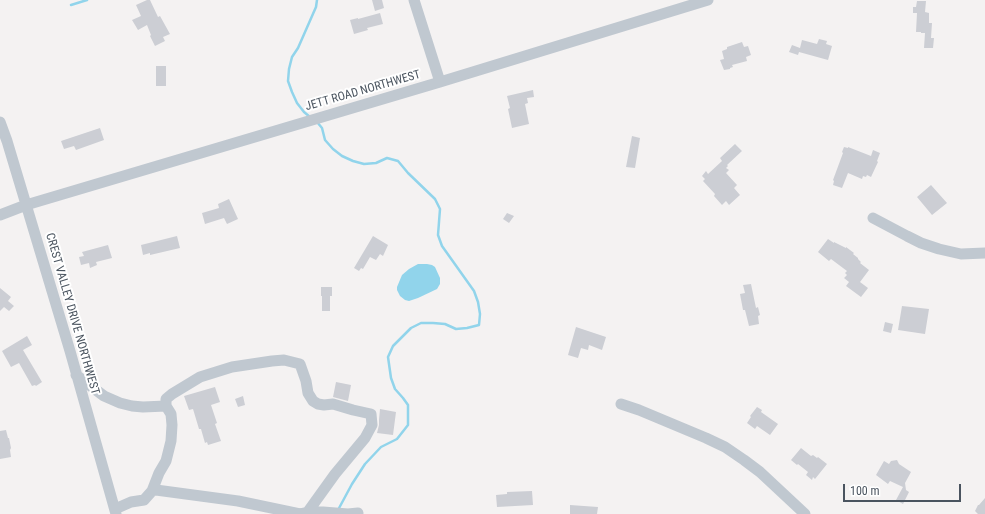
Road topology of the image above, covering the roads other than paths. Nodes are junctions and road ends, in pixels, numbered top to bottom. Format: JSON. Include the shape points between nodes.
{"nodes":[{"id":1,"x":414,"y":0,"type":"edge"},
{"id":2,"x":708,"y":0,"type":"edge"},
{"id":3,"x":440,"y":82,"type":"junction"},
{"id":4,"x":0,"y":122,"type":"edge"},
{"id":5,"x":26,"y":205,"type":"junction"},
{"id":6,"x":0,"y":215,"type":"edge"},
{"id":7,"x":873,"y":218,"type":"dead end"},
{"id":8,"x":985,"y":253,"type":"edge"},
{"id":9,"x":76,"y":374,"type":"junction"},
{"id":10,"x":622,"y":404,"type":"dead end"},
{"id":11,"x":166,"y":406,"type":"junction"},
{"id":12,"x":152,"y":491,"type":"junction"},
{"id":13,"x":116,"y":512,"type":"edge"},
{"id":14,"x":306,"y":513,"type":"junction"},
{"id":15,"x":353,"y":513,"type":"edge"},
{"id":16,"x":805,"y":514,"type":"edge"}],
"edges":[{"from":1,"to":3,"type":"street"},
{"from":2,"to":3,"type":"street","name":"JETT ROAD NORTHWEST"},
{"from":3,"to":5,"type":"street","name":"JETT ROAD NORTHWEST"},
{"from":4,"to":5,"type":"street","name":"CREST VALLEY DRIVE NORTHWEST"},
{"from":5,"to":6,"type":"street","name":"JETT ROAD NORTHWEST"},
{"from":5,"to":9,"type":"street","name":"CREST VALLEY DRIVE NORTHWEST"},
{"from":7,"to":8,"type":"street","via":[[921,243],[939,249],[961,254]]},
{"from":9,"to":11,"type":"street","via":[[104,396],[120,403],[143,407]]},
{"from":9,"to":13,"type":"street","name":"CREST VALLEY DRIVE NORTHWEST"},
{"from":10,"to":16,"type":"street","via":[[725,447],[760,472]]},
{"from":11,"to":12,"type":"street","via":[[172,414],[171,441],[166,461]]},
{"from":11,"to":14,"type":"street","via":[[166,398],[200,377],[232,367],[284,360],[300,364],[308,393],[313,401],[371,414],[372,425],[365,438]]},
{"from":12,"to":13,"type":"street","via":[[144,500],[131,502]]},
{"from":12,"to":14,"type":"street","via":[[177,492]]},
{"from":14,"to":15,"type":"street"}]}
